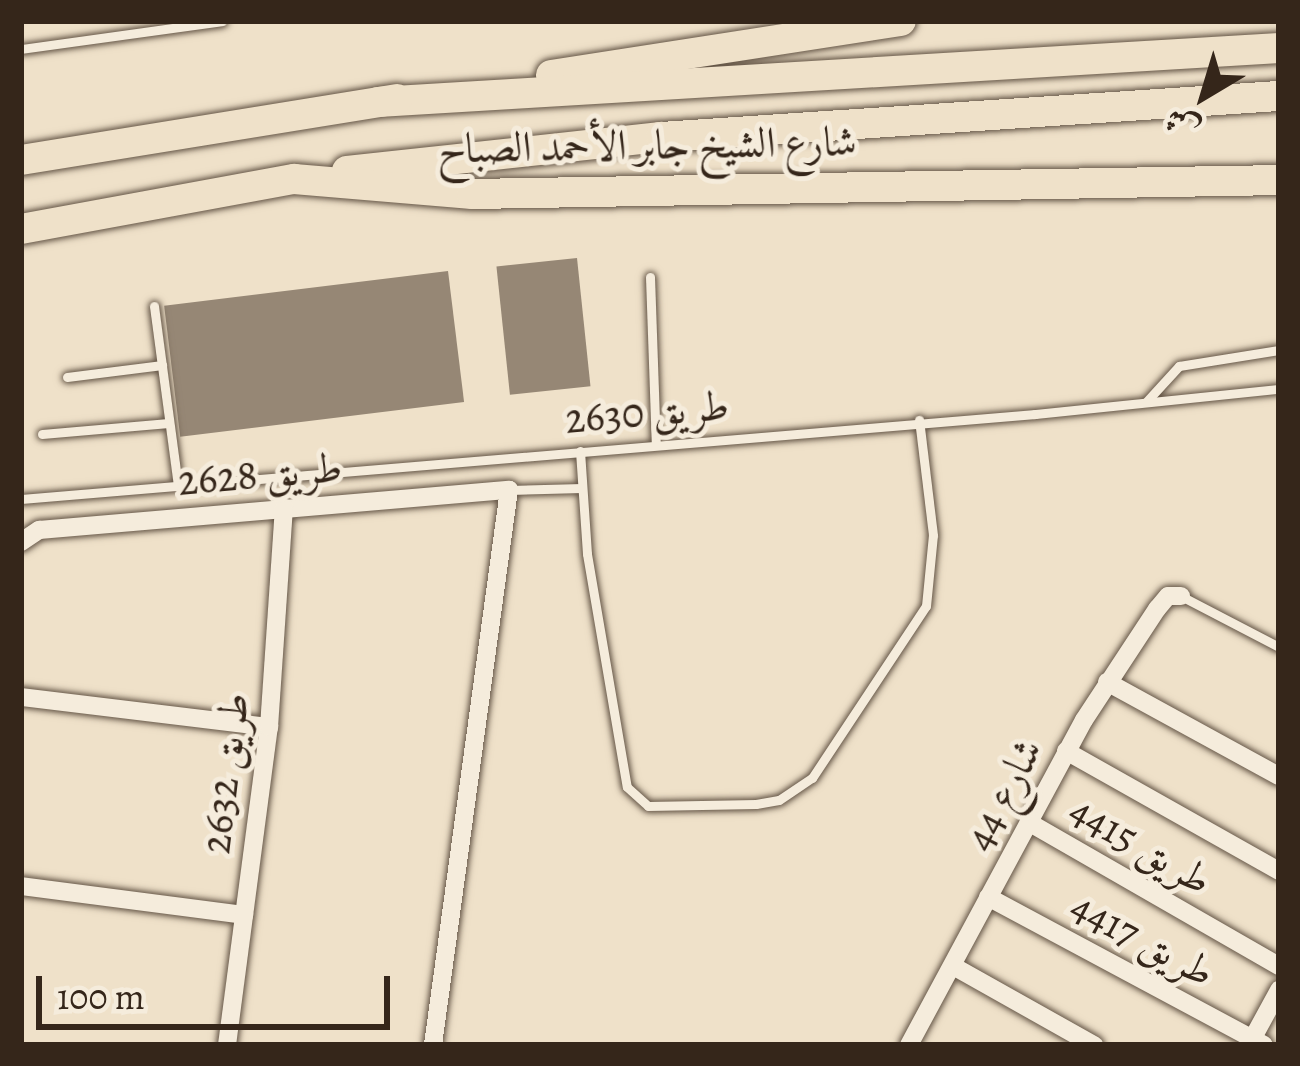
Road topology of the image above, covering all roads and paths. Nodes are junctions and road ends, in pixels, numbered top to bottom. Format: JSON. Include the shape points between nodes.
{"nodes":[{"id":1,"x":221,"y":21,"type":"edge"},
{"id":2,"x":901,"y":21,"type":"edge"},
{"id":3,"x":1279,"y":48,"type":"edge"},
{"id":4,"x":21,"y":49,"type":"edge"},
{"id":5,"x":1279,"y":96,"type":"edge"},
{"id":6,"x":378,"y":102,"type":"junction"},
{"id":7,"x":21,"y":160,"type":"edge"},
{"id":8,"x":294,"y":179,"type":"junction"},
{"id":9,"x":1279,"y":180,"type":"edge"},
{"id":10,"x":21,"y":229,"type":"edge"},
{"id":11,"x":650,"y":277,"type":"dead end"},
{"id":12,"x":154,"y":306,"type":"dead end"},
{"id":13,"x":1279,"y":350,"type":"edge"},
{"id":14,"x":162,"y":365,"type":"junction"},
{"id":15,"x":67,"y":377,"type":"dead end"},
{"id":16,"x":1279,"y":388,"type":"edge"},
{"id":17,"x":1145,"y":402,"type":"junction"},
{"id":18,"x":919,"y":420,"type":"junction"},
{"id":19,"x":170,"y":423,"type":"junction"},
{"id":20,"x":42,"y":434,"type":"dead end"},
{"id":21,"x":656,"y":445,"type":"junction"},
{"id":22,"x":580,"y":451,"type":"junction"},
{"id":23,"x":178,"y":485,"type":"junction"},
{"id":24,"x":582,"y":488,"type":"junction"},
{"id":25,"x":509,"y":490,"type":"junction"},
{"id":26,"x":21,"y":499,"type":"edge"},
{"id":27,"x":284,"y":508,"type":"junction"},
{"id":28,"x":21,"y":542,"type":"edge"},
{"id":29,"x":1180,"y":596,"type":"joint"},
{"id":30,"x":1279,"y":647,"type":"edge"},
{"id":31,"x":1107,"y":682,"type":"junction"},
{"id":32,"x":21,"y":697,"type":"edge"},
{"id":33,"x":269,"y":727,"type":"junction"},
{"id":34,"x":1066,"y":751,"type":"junction"},
{"id":35,"x":1279,"y":776,"type":"edge"},
{"id":36,"x":1030,"y":823,"type":"junction"},
{"id":37,"x":1279,"y":871,"type":"edge"},
{"id":38,"x":21,"y":886,"type":"edge"},
{"id":39,"x":988,"y":897,"type":"junction"},
{"id":40,"x":244,"y":915,"type":"junction"},
{"id":41,"x":953,"y":966,"type":"junction"},
{"id":42,"x":1279,"y":966,"type":"edge"},
{"id":43,"x":1279,"y":990,"type":"edge"},
{"id":44,"x":916,"y":1043,"type":"edge"},
{"id":45,"x":1255,"y":1043,"type":"edge"},
{"id":46,"x":227,"y":1045,"type":"edge"},
{"id":47,"x":433,"y":1045,"type":"edge"},
{"id":48,"x":1094,"y":1045,"type":"edge"}],
"edges":[{"from":1,"to":4,"type":"lane"},
{"from":2,"to":6,"type":"main road","name":"شارع الشيخ جابر الأحمد الصباح"},
{"from":3,"to":6,"type":"main road"},
{"from":5,"to":8,"type":"main road","via":[[661,137]]},
{"from":6,"to":7,"type":"main road","name":"شارع الشيخ جابر الأحمد الصباح"},
{"from":8,"to":9,"type":"main road","name":"شارع الشيخ جابر الأحمد الصباح","via":[[472,194]]},
{"from":8,"to":10,"type":"main road","name":"شارع الشيخ جابر الأحمد الصباح"},
{"from":11,"to":21,"type":"lane"},
{"from":12,"to":14,"type":"lane"},
{"from":13,"to":17,"type":"lane","via":[[1179,365]]},
{"from":14,"to":15,"type":"lane"},
{"from":14,"to":19,"type":"lane"},
{"from":16,"to":17,"type":"lane","name":"طريق 2630"},
{"from":17,"to":18,"type":"lane","name":"طريق 2630"},
{"from":18,"to":21,"type":"lane","name":"طريق 2630"},
{"from":18,"to":24,"type":"lane","via":[[933,535],[926,606],[820,767],[779,800],[648,806],[627,787]]},
{"from":19,"to":20,"type":"lane"},
{"from":19,"to":23,"type":"lane"},
{"from":21,"to":22,"type":"lane","name":"طريق 2630"},
{"from":22,"to":23,"type":"lane","name":"طريق 2630"},
{"from":22,"to":24,"type":"lane"},
{"from":23,"to":26,"type":"lane","name":"طريق 2630"},
{"from":24,"to":25,"type":"lane"},
{"from":25,"to":27,"type":"street","name":"طريق 2628"},
{"from":25,"to":47,"type":"street"},
{"from":27,"to":28,"type":"street","name":"طريق 2628","via":[[40,530]]},
{"from":27,"to":33,"type":"street","name":"طريق 2632"},
{"from":29,"to":30,"type":"lane"},
{"from":29,"to":31,"type":"street","name":"شارع 44","via":[[1168,596]]},
{"from":31,"to":34,"type":"street","name":"شارع 44"},
{"from":31,"to":35,"type":"street"},
{"from":32,"to":33,"type":"street"},
{"from":33,"to":40,"type":"street","name":"طريق 2632"},
{"from":34,"to":36,"type":"street","name":"شارع 44"},
{"from":34,"to":37,"type":"street"},
{"from":36,"to":39,"type":"street","name":"شارع 44"},
{"from":36,"to":42,"type":"street","name":"طريق 4415"},
{"from":38,"to":40,"type":"street"},
{"from":39,"to":41,"type":"street","name":"شارع 44"},
{"from":39,"to":45,"type":"street","name":"طريق 4417"},
{"from":40,"to":46,"type":"street","name":"طريق 2632"},
{"from":41,"to":44,"type":"street","name":"شارع 44"},
{"from":41,"to":48,"type":"street"},
{"from":43,"to":45,"type":"street"}]}
